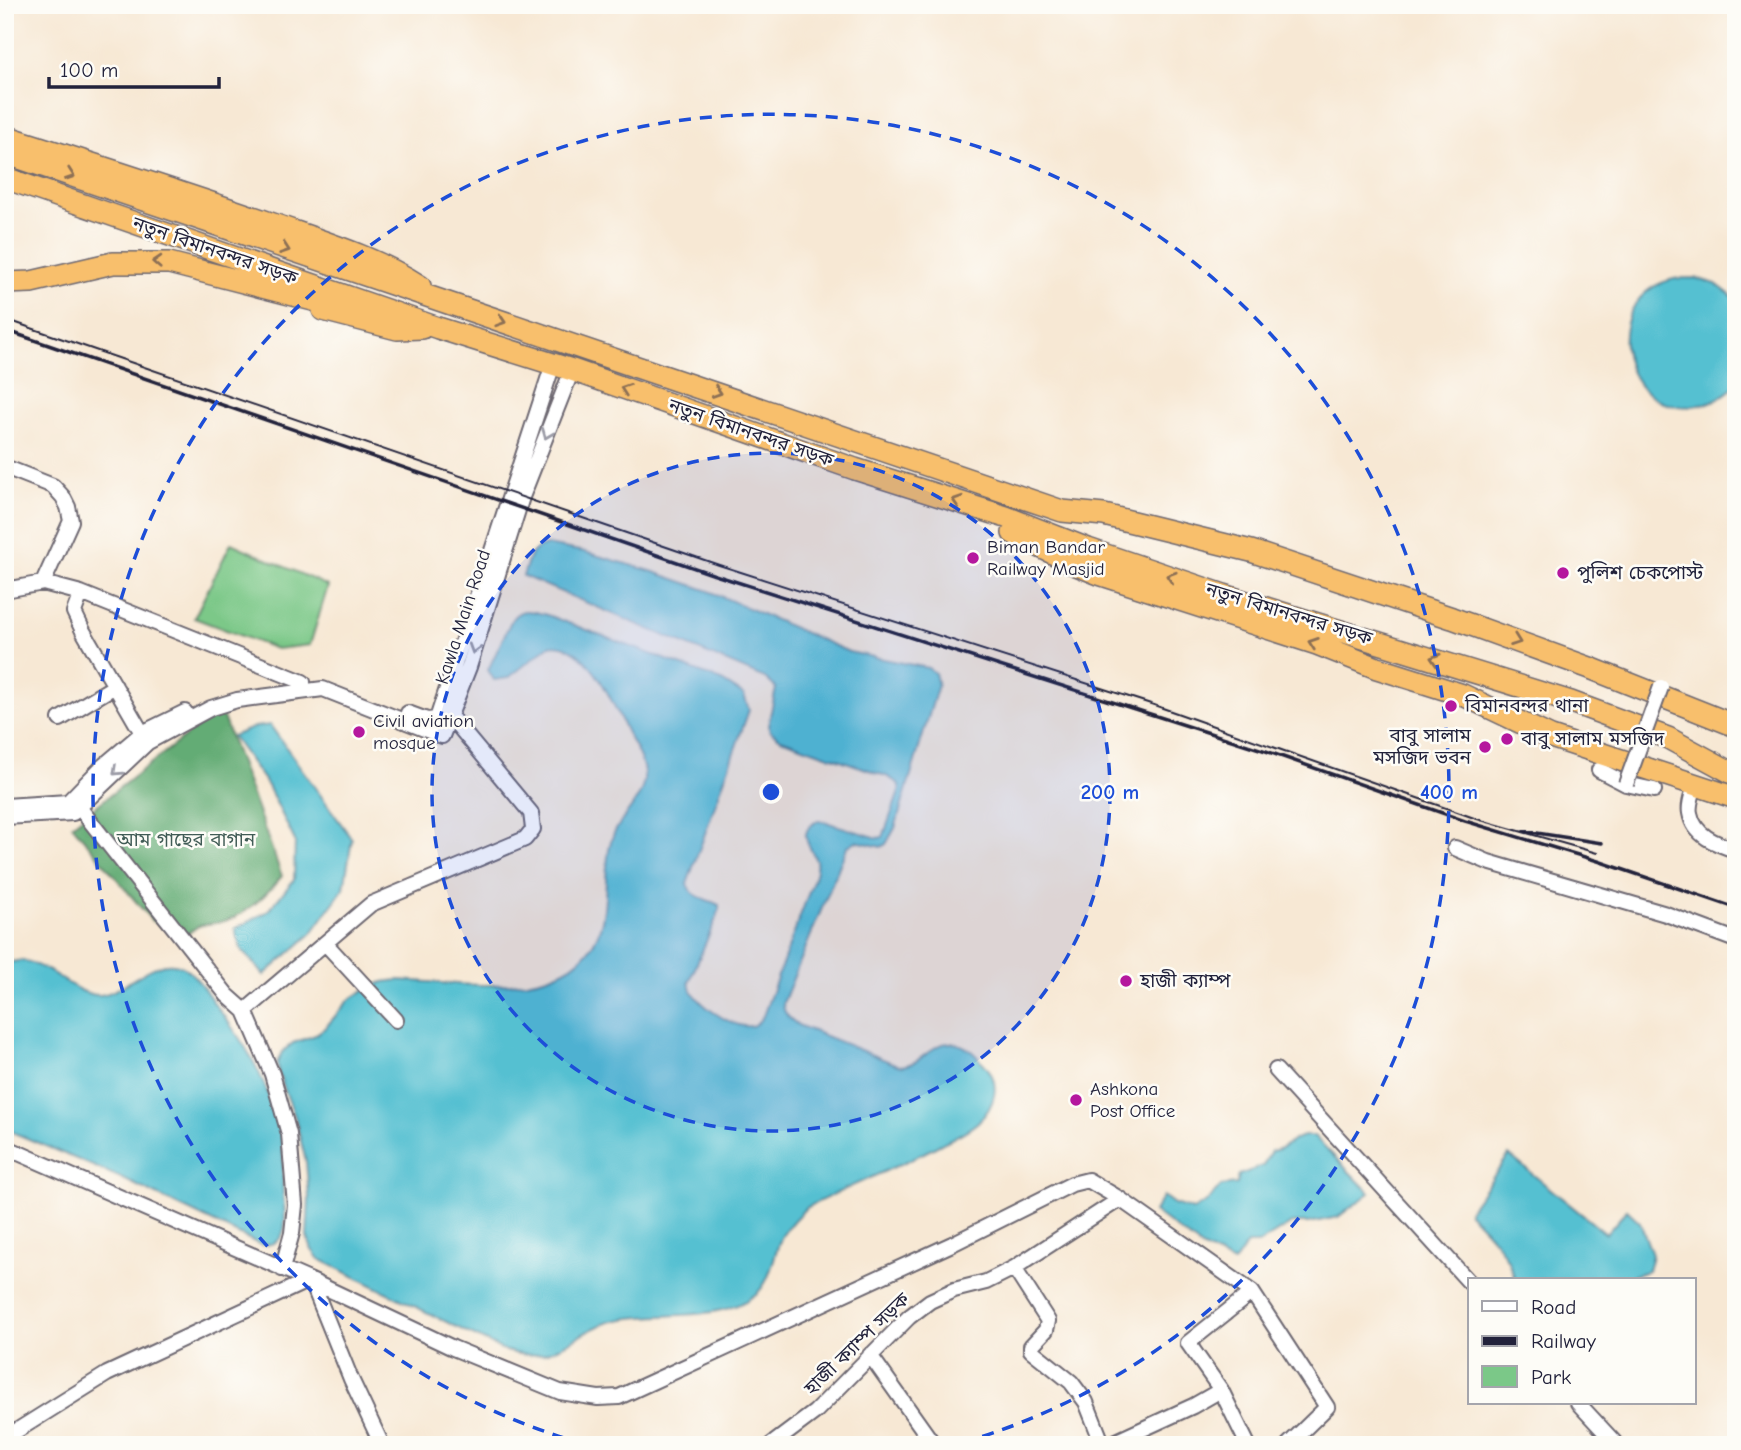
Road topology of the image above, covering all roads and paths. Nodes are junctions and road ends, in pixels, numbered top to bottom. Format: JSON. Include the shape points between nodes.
{"nodes":[{"id":1,"x":5,"y":135,"type":"edge"},
{"id":2,"x":5,"y":153,"type":"edge"},
{"id":3,"x":5,"y":178,"type":"edge"},
{"id":4,"x":5,"y":283,"type":"edge"},
{"id":5,"x":445,"y":302,"type":"junction"},
{"id":6,"x":438,"y":328,"type":"junction"},
{"id":7,"x":562,"y":367,"type":"junction"},
{"id":8,"x":5,"y":467,"type":"edge"},
{"id":9,"x":990,"y":521,"type":"dead end"},
{"id":10,"x":43,"y":583,"type":"junction"},
{"id":11,"x":5,"y":590,"type":"edge"},
{"id":12,"x":81,"y":593,"type":"junction"},
{"id":13,"x":1631,"y":674,"type":"dead end"},
{"id":14,"x":303,"y":682,"type":"junction"},
{"id":15,"x":115,"y":686,"type":"junction"},
{"id":16,"x":1661,"y":687,"type":"junction"},
{"id":17,"x":1688,"y":696,"type":"dead end"},
{"id":18,"x":450,"y":716,"type":"junction"},
{"id":19,"x":60,"y":719,"type":"dead end"},
{"id":20,"x":1736,"y":726,"type":"edge"},
{"id":21,"x":142,"y":733,"type":"junction"},
{"id":22,"x":1599,"y":770,"type":"dead end"},
{"id":23,"x":1736,"y":775,"type":"edge"},
{"id":24,"x":1626,"y":784,"type":"junction"},
{"id":25,"x":1695,"y":785,"type":"junction"},
{"id":26,"x":1654,"y":790,"type":"dead end"},
{"id":27,"x":1736,"y":798,"type":"edge"},
{"id":28,"x":5,"y":806,"type":"edge"},
{"id":29,"x":79,"y":807,"type":"junction"},
{"id":30,"x":5,"y":817,"type":"edge"},
{"id":31,"x":1455,"y":848,"type":"dead end"},
{"id":32,"x":1736,"y":850,"type":"edge"},
{"id":33,"x":1733,"y":939,"type":"dead end"},
{"id":34,"x":325,"y":943,"type":"junction"},
{"id":35,"x":245,"y":1011,"type":"junction"},
{"id":36,"x":396,"y":1020,"type":"dead end"},
{"id":37,"x":1276,"y":1070,"type":"dead end"},
{"id":38,"x":5,"y":1147,"type":"edge"},
{"id":39,"x":1120,"y":1199,"type":"junction"},
{"id":40,"x":1014,"y":1268,"type":"junction"},
{"id":41,"x":282,"y":1269,"type":"junction"},
{"id":42,"x":309,"y":1280,"type":"junction"},
{"id":43,"x":1468,"y":1281,"type":"edge"},
{"id":44,"x":1252,"y":1292,"type":"junction"},
{"id":45,"x":870,"y":1355,"type":"junction"},
{"id":46,"x":1222,"y":1390,"type":"junction"},
{"id":47,"x":1579,"y":1404,"type":"edge"},
{"id":48,"x":5,"y":1438,"type":"edge"},
{"id":49,"x":382,"y":1445,"type":"edge"},
{"id":50,"x":771,"y":1445,"type":"edge"},
{"id":51,"x":933,"y":1445,"type":"edge"},
{"id":52,"x":1105,"y":1445,"type":"edge"},
{"id":53,"x":1248,"y":1445,"type":"edge"},
{"id":54,"x":1288,"y":1445,"type":"edge"},
{"id":55,"x":1616,"y":1445,"type":"edge"}],
"edges":[{"from":1,"to":5,"type":"highway","via":[[354,253],[396,270]]},
{"from":2,"to":5,"type":"highway","name":"নতুন বিমানবন্দর সড়ক","one_way":true},
{"from":3,"to":6,"type":"highway","name":"নতুন বিমানবন্দর সড়ক"},
{"from":6,"to":4,"type":"highway","one_way":true,"via":[[352,311],[169,263],[113,263],[30,282]]},
{"from":5,"to":20,"type":"highway","name":"নতুন বিমানবন্দর সড়ক","one_way":true,"via":[[1062,511],[1104,515],[1218,542],[1452,618]]},
{"from":6,"to":7,"type":"highway","name":"নতুন বিমানবন্দর সড়ক"},
{"from":7,"to":14,"type":"street","name":"Kawla Main Road","via":[[437,719],[427,720],[320,681]]},
{"from":7,"to":18,"type":"street","name":"Kawla Main Road","one_way":true},
{"from":23,"to":7,"type":"highway","name":"নতুন বিমানবন্দর সড়ক","one_way":true,"via":[[1668,738],[1611,717],[1137,566]]},
{"from":8,"to":10,"type":"street","via":[[53,486],[68,508],[71,521]]},
{"from":25,"to":9,"type":"highway","name":"নতুন বিমানবন্দর সড়ক","one_way":true,"via":[[1551,737],[1463,695],[1099,574]]},
{"from":10,"to":11,"type":"street"},
{"from":10,"to":12,"type":"street"},
{"from":12,"to":14,"type":"street"},
{"from":12,"to":15,"type":"street","via":[[75,612]]},
{"from":13,"to":16,"type":"street"},
{"from":14,"to":21,"type":"street","name":"Kawla Main Road","via":[[207,700]]},
{"from":15,"to":19,"type":"street"},
{"from":15,"to":21,"type":"street"},
{"from":16,"to":17,"type":"street"},
{"from":16,"to":24,"type":"street","bridge":true},
{"from":18,"to":29,"type":"street","one_way":true,"via":[[442,736],[323,689],[237,700],[211,708],[148,742]]},
{"from":18,"to":34,"type":"street","via":[[531,813],[533,829],[525,839],[370,904]]},
{"from":21,"to":28,"type":"street","name":"Kawla Main Road","via":[[68,802]]},
{"from":22,"to":24,"type":"street"},
{"from":24,"to":26,"type":"street"},
{"from":25,"to":27,"type":"highway","name":"নতুন বিমানবন্দর সড়ক"},
{"from":25,"to":32,"type":"street","via":[[1689,811],[1696,829],[1714,844]]},
{"from":29,"to":30,"type":"street","via":[[73,813]]},
{"from":29,"to":35,"type":"street","via":[[227,995]]},
{"from":31,"to":33,"type":"street"},
{"from":34,"to":35,"type":"street"},
{"from":34,"to":36,"type":"street"},
{"from":35,"to":41,"type":"street","via":[[272,1074],[289,1135],[295,1205]]},
{"from":37,"to":43,"type":"street"},
{"from":38,"to":41,"type":"street"},
{"from":39,"to":40,"type":"street","name":"হাজী ক্যাম্প সড়ক"},
{"from":39,"to":42,"type":"street","via":[[1088,1180],[1072,1184],[619,1397],[560,1392]]},
{"from":39,"to":44,"type":"street"},
{"from":40,"to":45,"type":"street","name":"হাজী ক্যাম্প সড়ক","via":[[930,1301]]},
{"from":40,"to":52,"type":"street","via":[[1048,1321],[1031,1350],[1071,1382],[1086,1402]]},
{"from":41,"to":42,"type":"street"},
{"from":42,"to":48,"type":"street","via":[[107,1374]]},
{"from":42,"to":49,"type":"street"},
{"from":44,"to":46,"type":"street","via":[[1188,1343]]},
{"from":44,"to":54,"type":"street","via":[[1327,1407]]},
{"from":45,"to":50,"type":"street","name":"হাজী ক্যাম্প সড়ক","via":[[835,1394]]},
{"from":45,"to":51,"type":"street"},
{"from":46,"to":52,"type":"street"},
{"from":46,"to":53,"type":"street"},
{"from":47,"to":55,"type":"street"}]}
